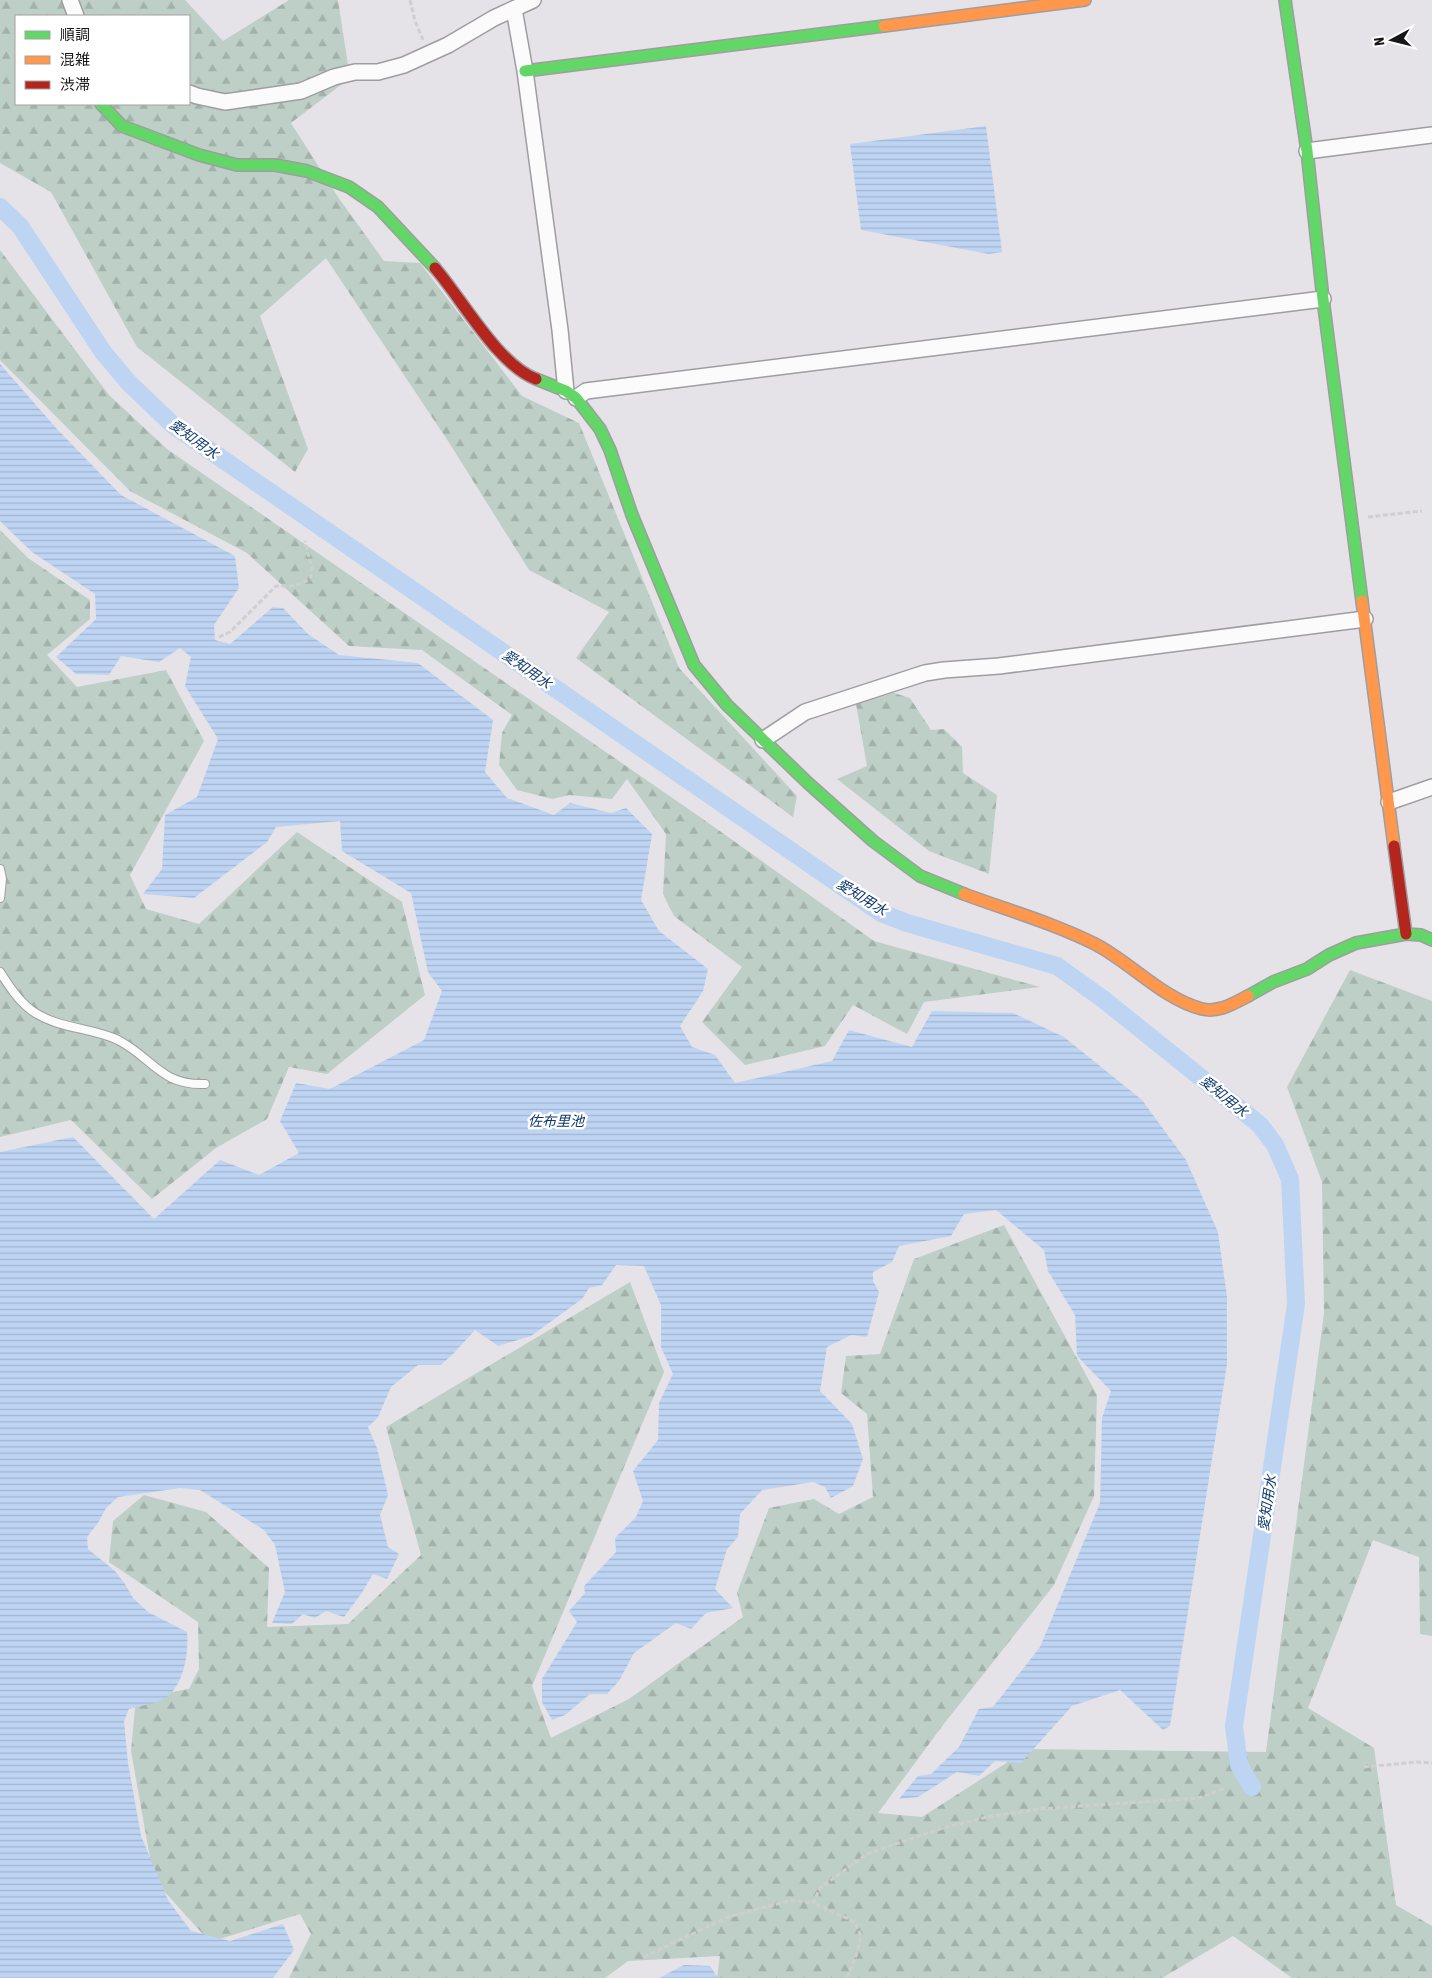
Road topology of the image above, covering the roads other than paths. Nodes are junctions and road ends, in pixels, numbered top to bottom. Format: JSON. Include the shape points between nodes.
{"nodes":[{"id":1,"x":70,"y":0,"type":"edge"},
{"id":2,"x":533,"y":0,"type":"edge"},
{"id":3,"x":1085,"y":0,"type":"edge"},
{"id":4,"x":1285,"y":0,"type":"edge"},
{"id":5,"x":514,"y":9,"type":"junction"},
{"id":6,"x":76,"y":15,"type":"edge"},
{"id":7,"x":526,"y":71,"type":"junction"},
{"id":8,"x":190,"y":93,"type":"edge"},
{"id":9,"x":102,"y":105,"type":"edge"},
{"id":10,"x":1432,"y":135,"type":"edge"},
{"id":11,"x":1307,"y":151,"type":"junction"},
{"id":12,"x":1324,"y":299,"type":"junction"},
{"id":13,"x":571,"y":395,"type":"junction"},
{"id":14,"x":1365,"y":619,"type":"junction"},
{"id":15,"x":763,"y":740,"type":"junction"},
{"id":16,"x":1432,"y":787,"type":"edge"},
{"id":17,"x":1388,"y":802,"type":"junction"},
{"id":18,"x":0,"y":868,"type":"edge"},
{"id":19,"x":0,"y":898,"type":"edge"},
{"id":20,"x":1406,"y":934,"type":"junction"},
{"id":21,"x":1432,"y":940,"type":"edge"},
{"id":22,"x":0,"y":972,"type":"edge"},
{"id":23,"x":204,"y":1084,"type":"dead end"}],
"edges":[{"from":1,"to":6,"type":"street"},
{"from":2,"to":5,"type":"street"},
{"from":3,"to":7,"type":"street"},
{"from":4,"to":11,"type":"street"},
{"from":5,"to":7,"type":"street"},
{"from":5,"to":8,"type":"street","via":[[448,45],[404,65],[378,72],[355,72],[301,91],[225,102]]},
{"from":7,"to":13,"type":"street"},
{"from":9,"to":13,"type":"street","via":[[122,126],[199,155],[237,165],[275,165],[307,171],[363,196],[378,207],[436,270],[511,363],[532,378]]},
{"from":10,"to":11,"type":"street"},
{"from":11,"to":12,"type":"street"},
{"from":12,"to":13,"type":"street"},
{"from":12,"to":14,"type":"street"},
{"from":13,"to":15,"type":"street","via":[[600,429],[610,450],[632,515],[694,665],[727,705]]},
{"from":14,"to":15,"type":"street","via":[[925,673],[805,712]]},
{"from":14,"to":17,"type":"street"},
{"from":15,"to":20,"type":"street","via":[[873,841],[920,876],[1096,945],[1177,998],[1203,1009],[1225,1008],[1356,943]]},
{"from":16,"to":17,"type":"street"},
{"from":17,"to":20,"type":"street"},
{"from":18,"to":19,"type":"lane"},
{"from":20,"to":21,"type":"street"},
{"from":22,"to":23,"type":"lane","via":[[21,1002],[43,1017],[118,1040],[178,1082]]}]}
